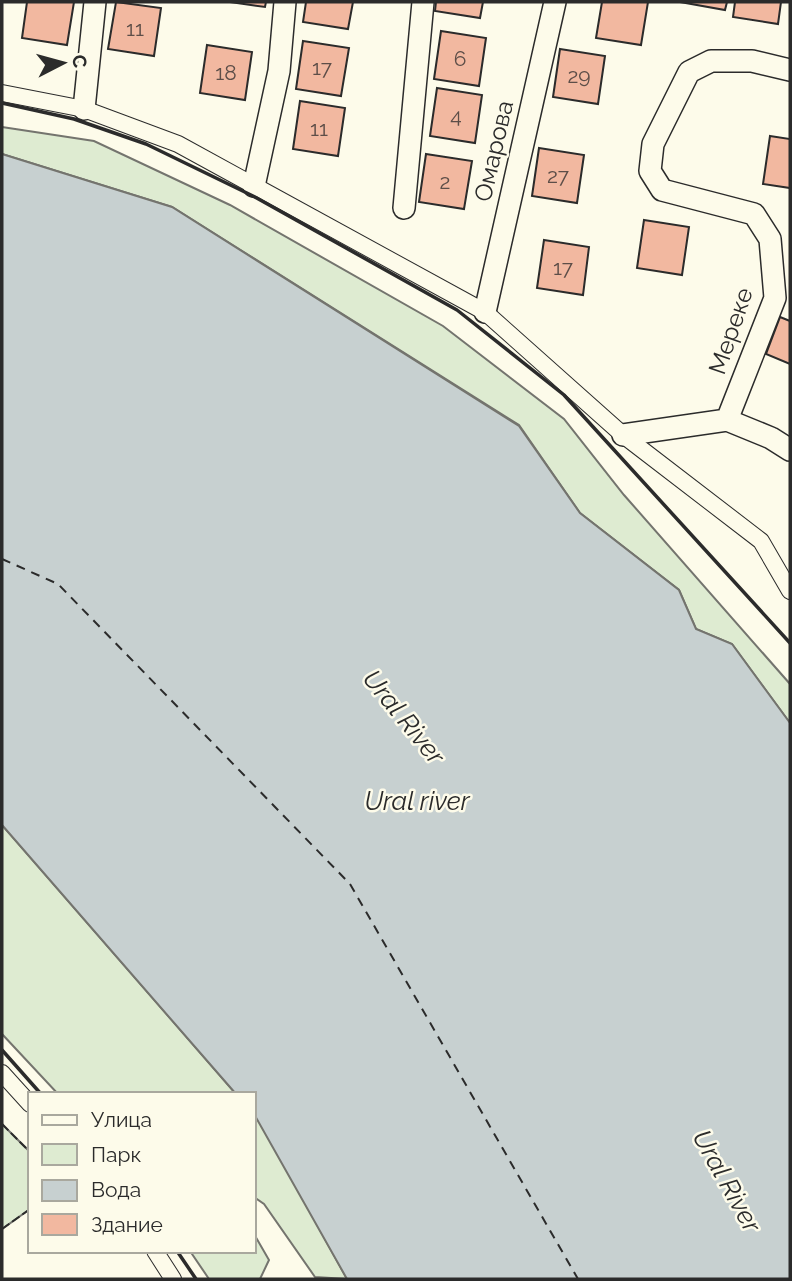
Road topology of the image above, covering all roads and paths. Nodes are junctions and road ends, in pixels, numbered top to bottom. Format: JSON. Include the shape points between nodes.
{"nodes":[{"id":1,"x":95,"y":2,"type":"edge"},
{"id":2,"x":285,"y":2,"type":"edge"},
{"id":3,"x":423,"y":2,"type":"edge"},
{"id":4,"x":555,"y":2,"type":"edge"},
{"id":5,"x":790,"y":70,"type":"edge"},
{"id":6,"x":2,"y":93,"type":"edge"},
{"id":7,"x":84,"y":109,"type":"junction"},
{"id":8,"x":254,"y":186,"type":"junction"},
{"id":9,"x":404,"y":208,"type":"dead end"},
{"id":10,"x":485,"y":312,"type":"junction"},
{"id":11,"x":727,"y":420,"type":"junction"},
{"id":12,"x":623,"y":435,"type":"junction"},
{"id":13,"x":790,"y":450,"type":"edge"},
{"id":14,"x":790,"y":591,"type":"edge"},
{"id":15,"x":2,"y":1073,"type":"edge"},
{"id":16,"x":28,"y":1102,"type":"edge"},
{"id":17,"x":156,"y":1253,"type":"edge"},
{"id":18,"x":173,"y":1279,"type":"edge"}],
"edges":[{"from":1,"to":7,"type":"street"},
{"from":2,"to":8,"type":"street","via":[[279,71]]},
{"from":3,"to":9,"type":"street"},
{"from":4,"to":10,"type":"street","name":"Омарова"},
{"from":5,"to":11,"type":"street","name":"Мереке","via":[[752,61],[711,61],[689,72],[653,144],[650,171],[662,190],[754,214],[770,239],[775,298]]},
{"from":6,"to":7,"type":"street"},
{"from":7,"to":8,"type":"street","via":[[178,144]]},
{"from":8,"to":10,"type":"street"},
{"from":10,"to":12,"type":"street"},
{"from":11,"to":12,"type":"street"},
{"from":11,"to":13,"type":"street"},
{"from":12,"to":14,"type":"street","via":[[761,541]]},
{"from":15,"to":16,"type":"street"},
{"from":17,"to":18,"type":"street"}]}
